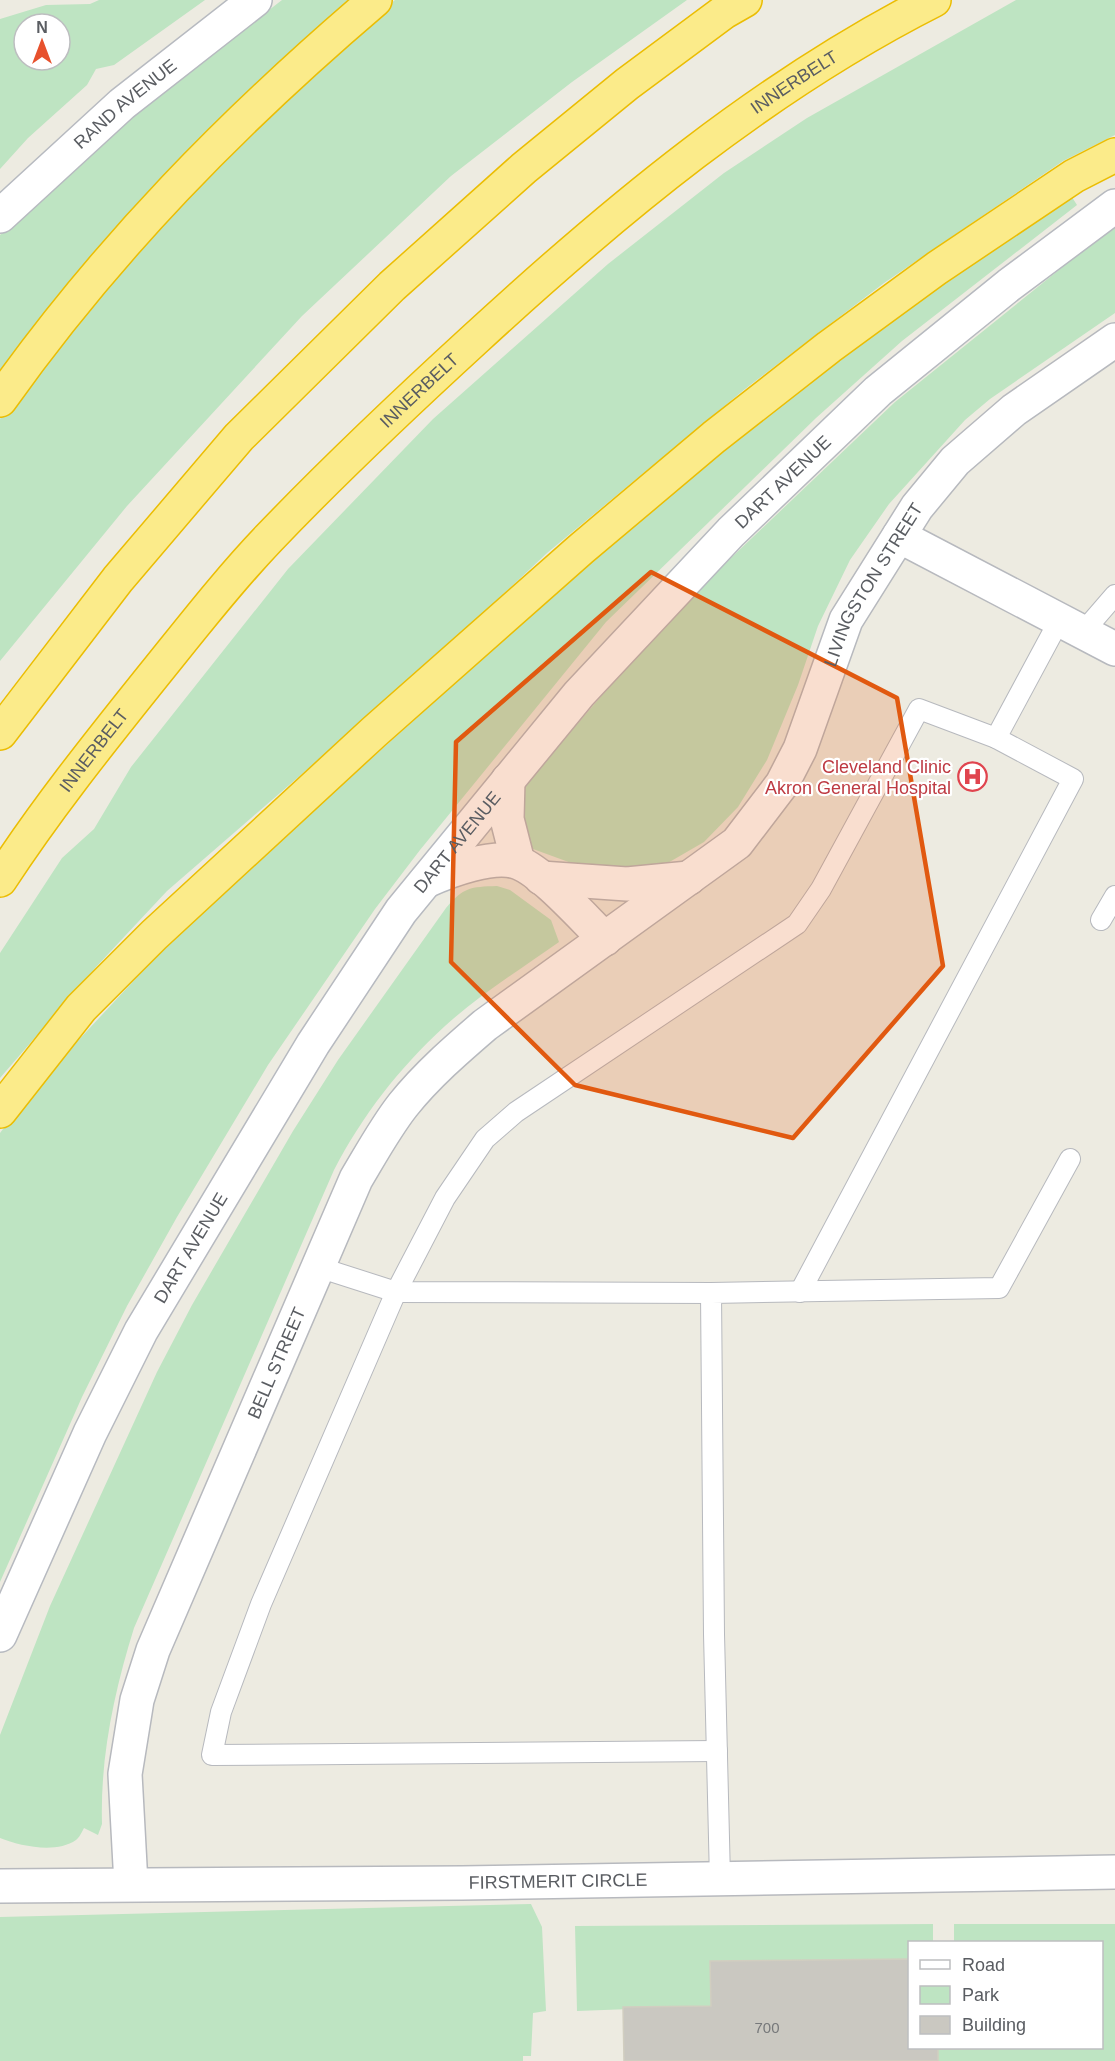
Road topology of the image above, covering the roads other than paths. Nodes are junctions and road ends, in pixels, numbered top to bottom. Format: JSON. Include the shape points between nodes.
{"nodes":[{"id":1,"x":255,"y":0,"type":"edge"},
{"id":2,"x":375,"y":0,"type":"edge"},
{"id":3,"x":745,"y":0,"type":"edge"},
{"id":4,"x":934,"y":0,"type":"edge"},
{"id":5,"x":1115,"y":155,"type":"edge"},
{"id":6,"x":1115,"y":206,"type":"edge"},
{"id":7,"x":0,"y":216,"type":"edge"},
{"id":8,"x":1115,"y":339,"type":"edge"},
{"id":9,"x":0,"y":400,"type":"edge"},
{"id":10,"x":899,"y":536,"type":"junction"},
{"id":11,"x":1115,"y":595,"type":"edge"},
{"id":12,"x":1071,"y":626,"type":"junction"},
{"id":13,"x":1115,"y":649,"type":"edge"},
{"id":14,"x":0,"y":733,"type":"edge"},
{"id":15,"x":996,"y":738,"type":"junction"},
{"id":16,"x":508,"y":780,"type":"junction"},
{"id":17,"x":529,"y":870,"type":"junction"},
{"id":18,"x":694,"y":877,"type":"junction"},
{"id":19,"x":0,"y":880,"type":"edge"},
{"id":20,"x":426,"y":881,"type":"junction"},
{"id":21,"x":1115,"y":896,"type":"edge"},
{"id":22,"x":1101,"y":920,"type":"dead end"},
{"id":23,"x":605,"y":939,"type":"junction"},
{"id":24,"x":0,"y":1111,"type":"edge"},
{"id":25,"x":1070,"y":1159,"type":"dead end"},
{"id":26,"x":318,"y":1267,"type":"junction"},
{"id":27,"x":396,"y":1292,"type":"junction"},
{"id":28,"x":800,"y":1292,"type":"junction"},
{"id":29,"x":711,"y":1293,"type":"junction"},
{"id":30,"x":0,"y":1635,"type":"edge"},
{"id":31,"x":717,"y":1751,"type":"junction"},
{"id":32,"x":1115,"y":1872,"type":"edge"},
{"id":33,"x":720,"y":1879,"type":"junction"},
{"id":34,"x":131,"y":1884,"type":"junction"},
{"id":35,"x":0,"y":1886,"type":"edge"}],
"edges":[{"from":1,"to":7,"type":"street","name":"RAND AVENUE","via":[[122,104]]},
{"from":2,"to":9,"type":"highway","via":[[213,146],[164,197],[34,352]]},
{"from":3,"to":14,"type":"highway","via":[[627,84],[524,168],[384,294],[239,436],[118,579]]},
{"from":4,"to":19,"type":"highway","name":"INNERBELT","via":[[821,66],[716,136],[521,296],[371,434],[266,541],[181,641],[42,817]]},
{"from":5,"to":24,"type":"highway","via":[[1074,176],[829,347],[714,436],[581,549],[154,934],[81,1008]]},
{"from":6,"to":16,"type":"street","name":"DART AVENUE","via":[[878,391],[731,532],[579,693]]},
{"from":8,"to":10,"type":"street","name":"LIVINGSTON STREET","via":[[1014,410],[956,460]]},
{"from":10,"to":12,"type":"street"},
{"from":10,"to":18,"type":"street","name":"LIVINGSTON STREET","via":[[846,620],[800,749],[782,784],[737,843]]},
{"from":11,"to":12,"type":"lane"},
{"from":12,"to":13,"type":"street"},
{"from":12,"to":15,"type":"lane"},
{"from":15,"to":27,"type":"lane","via":[[919,709],[821,889],[797,924],[516,1112],[485,1139],[445,1198]]},
{"from":15,"to":28,"type":"lane","via":[[1073,779]]},
{"from":16,"to":17,"type":"street","via":[[507,819]]},
{"from":16,"to":20,"type":"street","name":"DART AVENUE"},
{"from":17,"to":18,"type":"street","via":[[627,884]]},
{"from":17,"to":20,"type":"street","via":[[489,861],[456,867]]},
{"from":17,"to":23,"type":"street"},
{"from":18,"to":23,"type":"street","name":"LIVINGSTON STREET"},
{"from":20,"to":30,"type":"street","name":"DART AVENUE","via":[[401,910],[313,1044],[141,1331],[90,1432]]},
{"from":21,"to":22,"type":"lane"},
{"from":23,"to":26,"type":"street","name":"BELL STREET","via":[[485,1025],[448,1056],[403,1105],[356,1179]]},
{"from":25,"to":28,"type":"lane","via":[[999,1288]]},
{"from":26,"to":27,"type":"lane"},
{"from":26,"to":34,"type":"street","name":"BELL STREET","via":[[157,1639],[137,1700],[125,1774]]},
{"from":27,"to":29,"type":"lane"},
{"from":27,"to":31,"type":"lane","via":[[261,1604],[221,1712],[212,1755]]},
{"from":28,"to":29,"type":"lane"},
{"from":29,"to":31,"type":"lane"},
{"from":31,"to":33,"type":"lane"},
{"from":32,"to":33,"type":"street","name":"FIRSTMERIT CIRCLE"},
{"from":33,"to":34,"type":"street","name":"FIRSTMERIT CIRCLE"},
{"from":34,"to":35,"type":"street","name":"FIRSTMERIT CIRCLE"}]}
